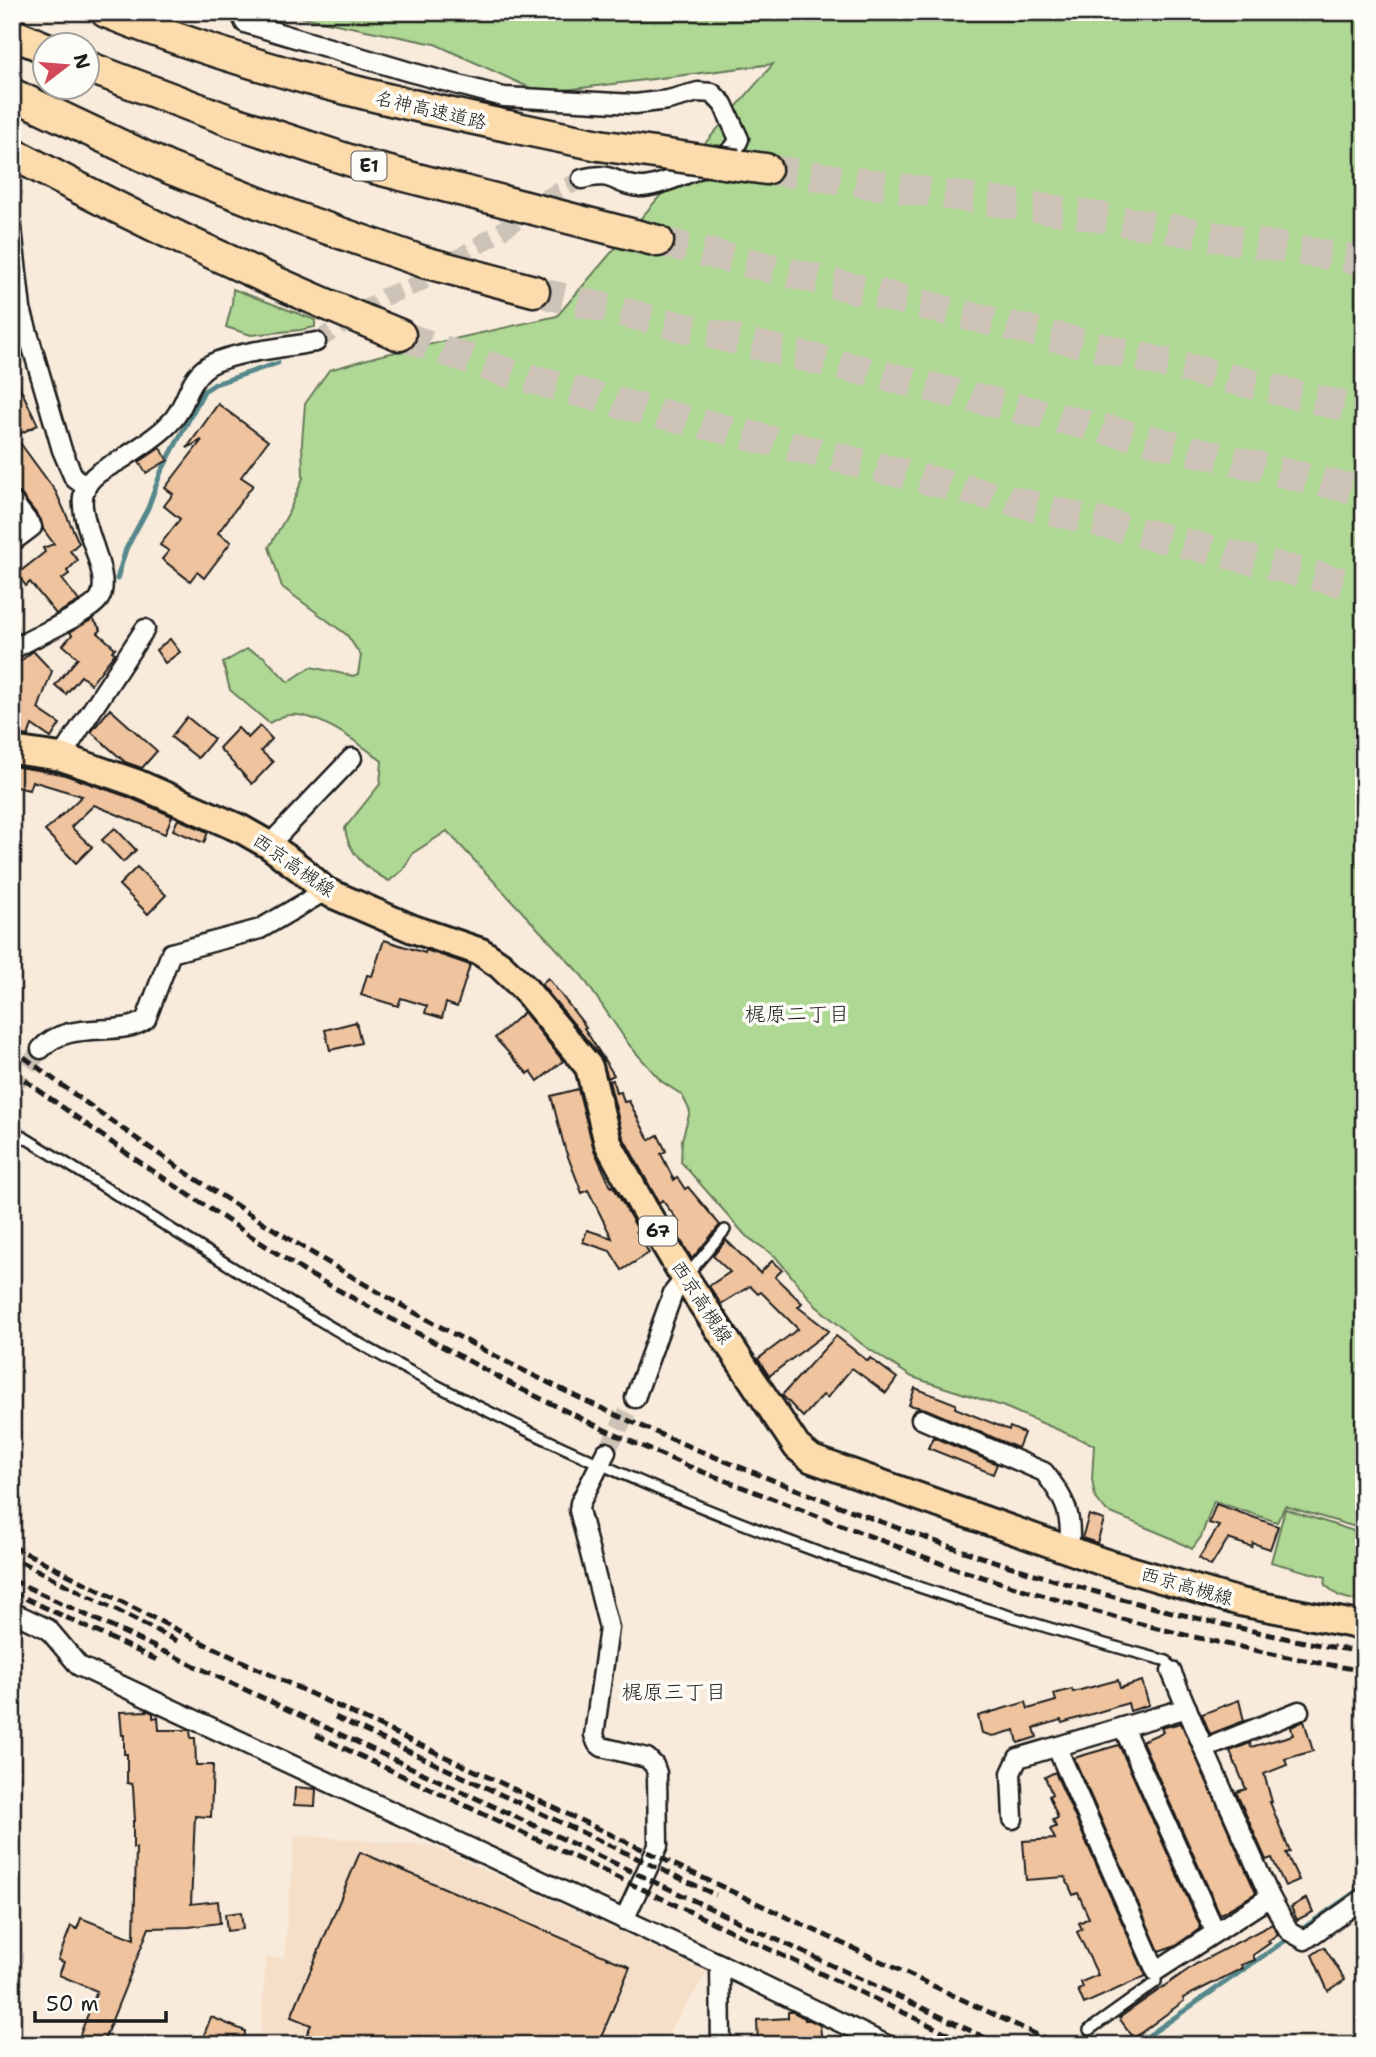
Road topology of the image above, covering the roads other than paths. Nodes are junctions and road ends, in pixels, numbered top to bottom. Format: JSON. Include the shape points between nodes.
{"nodes":[{"id":1,"x":106,"y":12,"type":"edge"},
{"id":2,"x":240,"y":12,"type":"edge"},
{"id":3,"x":12,"y":34,"type":"edge"},
{"id":4,"x":32,"y":42,"type":"edge"},
{"id":5,"x":102,"y":72,"type":"edge"},
{"id":6,"x":12,"y":94,"type":"edge"},
{"id":7,"x":12,"y":153,"type":"edge"},
{"id":8,"x":752,"y":167,"type":"tunnel mouth"},
{"id":9,"x":582,"y":179,"type":"tunnel mouth"},
{"id":10,"x":12,"y":228,"type":"edge"},
{"id":11,"x":658,"y":242,"type":"tunnel mouth"},
{"id":12,"x":534,"y":291,"type":"tunnel mouth"},
{"id":13,"x":400,"y":335,"type":"tunnel mouth"},
{"id":14,"x":316,"y":342,"type":"tunnel mouth"},
{"id":15,"x":86,"y":487,"type":"junction"},
{"id":16,"x":12,"y":501,"type":"edge"},
{"id":17,"x":12,"y":542,"type":"edge"},
{"id":18,"x":145,"y":629,"type":"dead end"},
{"id":19,"x":12,"y":650,"type":"edge"},
{"id":20,"x":12,"y":750,"type":"edge"},
{"id":21,"x":61,"y":757,"type":"junction"},
{"id":22,"x":352,"y":758,"type":"dead end"},
{"id":23,"x":269,"y":845,"type":"junction"},
{"id":24,"x":325,"y":891,"type":"junction"},
{"id":25,"x":41,"y":1049,"type":"tunnel mouth"},
{"id":26,"x":12,"y":1130,"type":"edge"},
{"id":27,"x":725,"y":1230,"type":"dead end"},
{"id":28,"x":685,"y":1278,"type":"junction"},
{"id":29,"x":635,"y":1398,"type":"tunnel mouth"},
{"id":30,"x":921,"y":1419,"type":"dead end"},
{"id":31,"x":602,"y":1458,"type":"junction"},
{"id":32,"x":1069,"y":1550,"type":"junction"},
{"id":33,"x":12,"y":1612,"type":"edge"},
{"id":34,"x":1364,"y":1626,"type":"edge"},
{"id":35,"x":1171,"y":1671,"type":"joint"},
{"id":36,"x":1187,"y":1708,"type":"junction"},
{"id":37,"x":1299,"y":1711,"type":"dead end"},
{"id":38,"x":1123,"y":1727,"type":"junction"},
{"id":39,"x":1057,"y":1748,"type":"junction"},
{"id":40,"x":1204,"y":1749,"type":"junction"},
{"id":41,"x":1013,"y":1819,"type":"dead end"},
{"id":42,"x":1270,"y":1897,"type":"junction"},
{"id":43,"x":1364,"y":1898,"type":"edge"},
{"id":44,"x":624,"y":1920,"type":"junction"},
{"id":45,"x":1215,"y":1931,"type":"junction"},
{"id":46,"x":720,"y":1964,"type":"junction"},
{"id":47,"x":1156,"y":1971,"type":"junction"},
{"id":48,"x":1089,"y":2030,"type":"dead end"},
{"id":49,"x":721,"y":2045,"type":"edge"},
{"id":50,"x":887,"y":2045,"type":"edge"}],
"edges":[{"from":1,"to":8,"type":"highway","name":"名神高速道路","bridge":true,"via":[[317,83],[441,113],[599,145]]},
{"from":2,"to":9,"type":"street","via":[[245,23],[504,97],[635,104],[712,93],[723,104],[739,139],[722,158],[656,185],[632,186],[598,174]]},
{"from":3,"to":4,"type":"highway"},
{"from":5,"to":11,"type":"highway","number":"E1","via":[[370,167]]},
{"from":6,"to":12,"type":"highway","via":[[169,168],[297,218],[424,262]]},
{"from":7,"to":13,"type":"highway","via":[[295,291]]},
{"from":10,"to":15,"type":"street","via":[[20,309],[62,450],[74,478]]},
{"from":14,"to":15,"type":"street","via":[[208,366],[196,376],[171,422]]},
{"from":15,"to":19,"type":"street","via":[[83,512],[102,577],[99,600]]},
{"from":16,"to":17,"type":"street","via":[[35,531]]},
{"from":18,"to":21,"type":"street"},
{"from":20,"to":21,"type":"main road","name":"西京高槻線","number":"67"},
{"from":21,"to":23,"type":"main road","name":"西京高槻線","number":"67","via":[[136,783]]},
{"from":22,"to":23,"type":"street"},
{"from":23,"to":24,"type":"main road","name":"西京高槻線","number":"67"},
{"from":24,"to":25,"type":"street","via":[[260,929],[171,953],[146,1019],[139,1025],[60,1036]]},
{"from":24,"to":28,"type":"main road","name":"西京高槻線","number":"67","via":[[481,952],[524,988],[589,1067],[608,1143]]},
{"from":26,"to":31,"type":"lane","via":[[327,1325],[436,1385]]},
{"from":27,"to":28,"type":"lane"},
{"from":28,"to":29,"type":"street","via":[[673,1293]]},
{"from":28,"to":32,"type":"main road","name":"西京高槻線","number":"67","via":[[804,1454],[832,1468]]},
{"from":30,"to":32,"type":"street","via":[[1044,1472],[1070,1516]]},
{"from":31,"to":35,"type":"lane","via":[[788,1541],[887,1578],[1167,1661]]},
{"from":31,"to":44,"type":"street","via":[[579,1510],[609,1628],[594,1735],[602,1747],[648,1758],[657,1773],[658,1846]]},
{"from":32,"to":34,"type":"main road","name":"西京高槻線","number":"67","via":[[1240,1602]]},
{"from":33,"to":44,"type":"street","via":[[48,1629],[79,1666]]},
{"from":35,"to":36,"type":"street"},
{"from":36,"to":38,"type":"street"},
{"from":36,"to":40,"type":"street"},
{"from":37,"to":40,"type":"street"},
{"from":38,"to":39,"type":"street"},
{"from":38,"to":45,"type":"street"},
{"from":39,"to":41,"type":"street","via":[[1018,1758],[1011,1773]]},
{"from":39,"to":47,"type":"street"},
{"from":40,"to":42,"type":"street"},
{"from":42,"to":43,"type":"street","via":[[1292,1933],[1305,1940]]},
{"from":42,"to":45,"type":"street"},
{"from":44,"to":46,"type":"street"},
{"from":45,"to":47,"type":"street"},
{"from":46,"to":49,"type":"street"},
{"from":46,"to":50,"type":"street"},
{"from":47,"to":48,"type":"lane","via":[[1156,1982]]}]}
